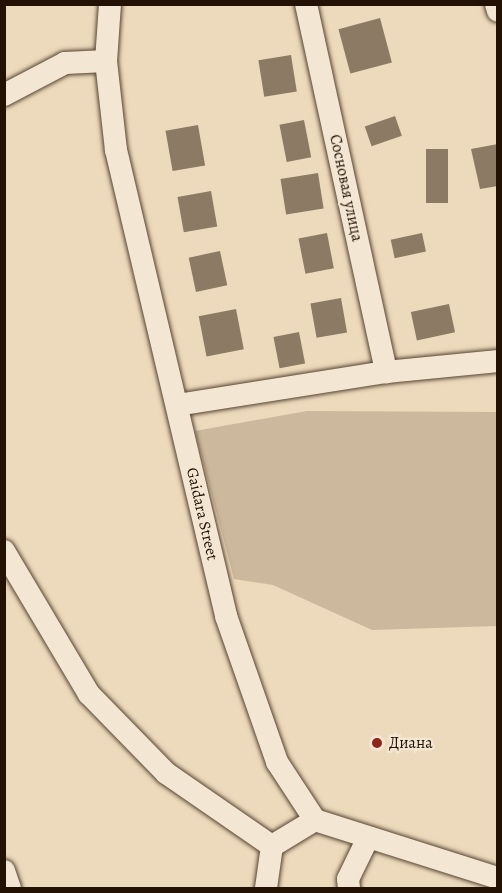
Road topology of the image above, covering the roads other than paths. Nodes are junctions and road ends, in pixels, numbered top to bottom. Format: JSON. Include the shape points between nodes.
{"nodes":[{"id":1,"x":110,"y":4,"type":"edge"},
{"id":2,"x":306,"y":4,"type":"edge"},
{"id":3,"x":496,"y":4,"type":"edge"},
{"id":4,"x":498,"y":11,"type":"edge"},
{"id":5,"x":106,"y":61,"type":"junction"},
{"id":6,"x":4,"y":94,"type":"edge"},
{"id":7,"x":498,"y":361,"type":"edge"},
{"id":8,"x":386,"y":372,"type":"junction"},
{"id":9,"x":177,"y":405,"type":"junction"},
{"id":10,"x":4,"y":551,"type":"edge"},
{"id":11,"x":315,"y":820,"type":"junction"},
{"id":12,"x":368,"y":838,"type":"junction"},
{"id":13,"x":272,"y":846,"type":"junction"},
{"id":14,"x":4,"y":872,"type":"edge"},
{"id":15,"x":498,"y":878,"type":"edge"},
{"id":16,"x":10,"y":888,"type":"edge"},
{"id":17,"x":266,"y":888,"type":"edge"},
{"id":18,"x":350,"y":888,"type":"edge"}],
"edges":[{"from":1,"to":5,"type":"street","name":"Gaidara Street"},
{"from":2,"to":8,"type":"street","name":"Сосновая улица"},
{"from":3,"to":4,"type":"street"},
{"from":5,"to":6,"type":"street","via":[[65,63]]},
{"from":5,"to":9,"type":"street","name":"Gaidara Street","via":[[116,150]]},
{"from":7,"to":8,"type":"street"},
{"from":8,"to":9,"type":"street"},
{"from":9,"to":11,"type":"street","name":"Gaidara Street","via":[[226,616],[277,762]]},
{"from":10,"to":13,"type":"street","via":[[89,694],[166,773]]},
{"from":11,"to":12,"type":"street"},
{"from":11,"to":13,"type":"street"},
{"from":12,"to":15,"type":"street"},
{"from":12,"to":18,"type":"street","via":[[348,879]]},
{"from":13,"to":17,"type":"street"},
{"from":14,"to":16,"type":"street"}]}
